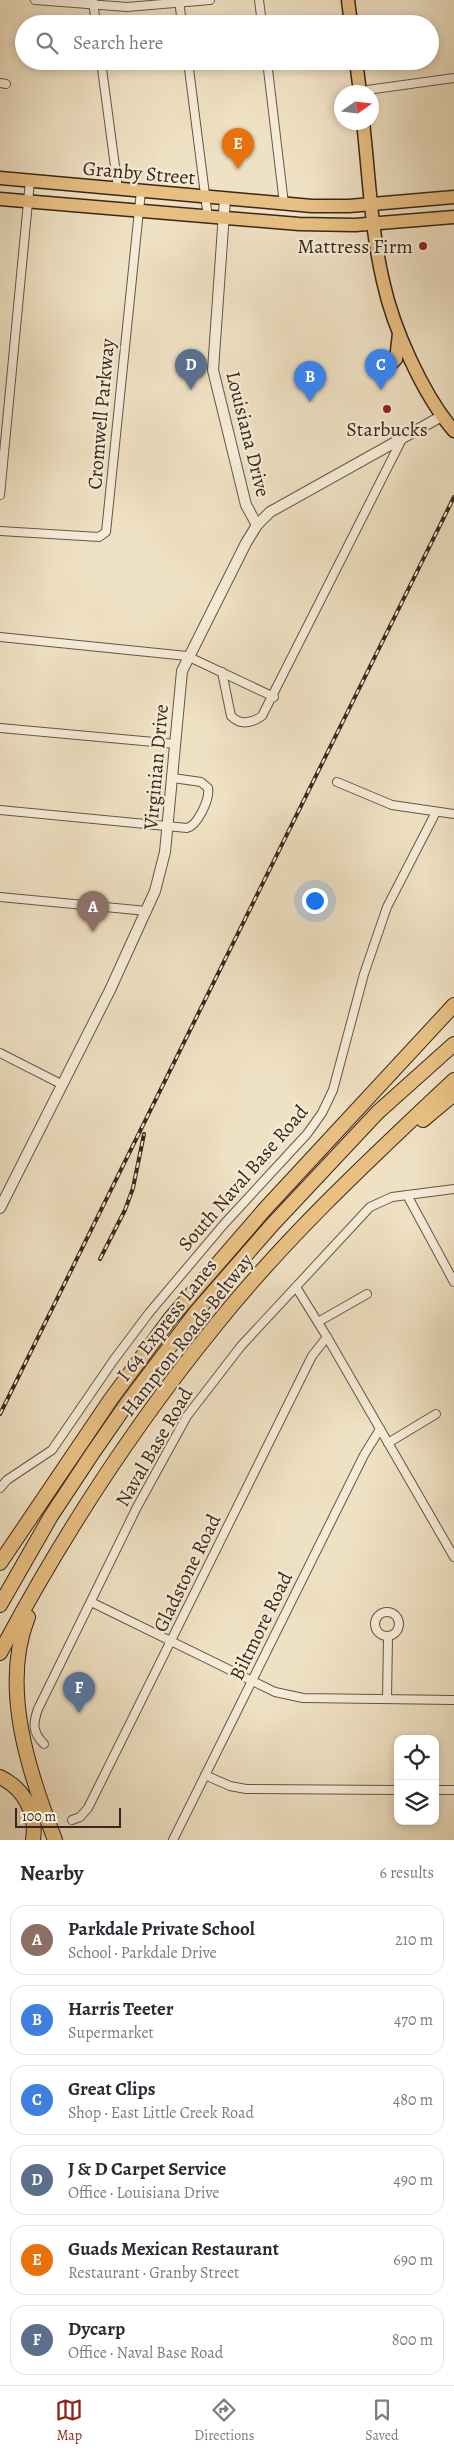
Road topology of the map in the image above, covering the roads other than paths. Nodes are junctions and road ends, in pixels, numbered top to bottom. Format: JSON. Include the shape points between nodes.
{"nodes":[{"id":1,"x":35,"y":0,"type":"edge"},
{"id":2,"x":210,"y":0,"type":"edge"},
{"id":3,"x":259,"y":0,"type":"edge"},
{"id":4,"x":348,"y":0,"type":"edge"},
{"id":5,"x":93,"y":2,"type":"edge"},
{"id":6,"x":179,"y":2,"type":"edge"},
{"id":7,"x":95,"y":15,"type":"edge"},
{"id":8,"x":181,"y":15,"type":"edge"},
{"id":9,"x":261,"y":15,"type":"edge"},
{"id":10,"x":350,"y":15,"type":"edge"},
{"id":11,"x":102,"y":70,"type":"edge"},
{"id":12,"x":189,"y":70,"type":"edge"},
{"id":13,"x":268,"y":70,"type":"edge"},
{"id":14,"x":357,"y":70,"type":"edge"},
{"id":15,"x":454,"y":78,"type":"edge"},
{"id":16,"x":359,"y":85,"type":"edge"},
{"id":17,"x":379,"y":89,"type":"edge"},
{"id":18,"x":364,"y":130,"type":"edge"},
{"id":19,"x":0,"y":178,"type":"edge"},
{"id":20,"x":30,"y":181,"type":"junction"},
{"id":21,"x":118,"y":189,"type":"junction"},
{"id":22,"x":141,"y":191,"type":"junction"},
{"id":23,"x":454,"y":197,"type":"edge"},
{"id":24,"x":205,"y":198,"type":"junction"},
{"id":25,"x":0,"y":199,"type":"edge"},
{"id":26,"x":225,"y":199,"type":"junction"},
{"id":27,"x":28,"y":201,"type":"junction"},
{"id":28,"x":284,"y":204,"type":"junction"},
{"id":29,"x":372,"y":205,"type":"junction"},
{"id":30,"x":138,"y":211,"type":"junction"},
{"id":31,"x":454,"y":217,"type":"edge"},
{"id":32,"x":208,"y":218,"type":"junction"},
{"id":33,"x":224,"y":219,"type":"junction"},
{"id":34,"x":374,"y":223,"type":"junction"},
{"id":35,"x":399,"y":329,"type":"junction"},
{"id":36,"x":385,"y":370,"type":"dead end"},
{"id":37,"x":442,"y":416,"type":"junction"},
{"id":38,"x":454,"y":431,"type":"edge"},
{"id":39,"x":402,"y":439,"type":"junction"},
{"id":40,"x":0,"y":495,"type":"edge"},
{"id":41,"x":257,"y":525,"type":"junction"},
{"id":42,"x":0,"y":531,"type":"edge"},
{"id":43,"x":0,"y":637,"type":"edge"},
{"id":44,"x":189,"y":657,"type":"junction"},
{"id":45,"x":222,"y":672,"type":"junction"},
{"id":46,"x":274,"y":697,"type":"junction"},
{"id":47,"x":0,"y":728,"type":"edge"},
{"id":48,"x":176,"y":744,"type":"junction"},
{"id":49,"x":173,"y":778,"type":"junction"},
{"id":50,"x":337,"y":782,"type":"dead end"},
{"id":51,"x":0,"y":810,"type":"edge"},
{"id":52,"x":436,"y":812,"type":"junction"},
{"id":53,"x":454,"y":814,"type":"edge"},
{"id":54,"x":168,"y":828,"type":"junction"},
{"id":55,"x":0,"y":897,"type":"edge"},
{"id":56,"x":147,"y":911,"type":"junction"},
{"id":57,"x":454,"y":996,"type":"edge"},
{"id":58,"x":454,"y":1005,"type":"edge"},
{"id":59,"x":426,"y":1035,"type":"junction"},
{"id":60,"x":454,"y":1044,"type":"edge"},
{"id":61,"x":454,"y":1049,"type":"edge"},
{"id":62,"x":0,"y":1053,"type":"edge"},
{"id":63,"x":454,"y":1080,"type":"edge"},
{"id":64,"x":61,"y":1084,"type":"junction"},
{"id":65,"x":454,"y":1094,"type":"edge"},
{"id":66,"x":361,"y":1132,"type":"junction"},
{"id":67,"x":454,"y":1189,"type":"edge"},
{"id":68,"x":406,"y":1195,"type":"junction"},
{"id":69,"x":0,"y":1208,"type":"edge"},
{"id":70,"x":254,"y":1280,"type":"junction"},
{"id":71,"x":454,"y":1282,"type":"edge"},
{"id":72,"x":296,"y":1287,"type":"junction"},
{"id":73,"x":367,"y":1294,"type":"dead end"},
{"id":74,"x":318,"y":1322,"type":"junction"},
{"id":75,"x":327,"y":1337,"type":"junction"},
{"id":76,"x":436,"y":1414,"type":"dead end"},
{"id":77,"x":380,"y":1429,"type":"junction"},
{"id":78,"x":388,"y":1443,"type":"junction"},
{"id":79,"x":50,"y":1487,"type":"junction"},
{"id":80,"x":0,"y":1488,"type":"edge"},
{"id":81,"x":65,"y":1540,"type":"junction"},
{"id":82,"x":451,"y":1544,"type":"edge"},
{"id":83,"x":0,"y":1552,"type":"edge"},
{"id":84,"x":454,"y":1557,"type":"edge"},
{"id":85,"x":0,"y":1563,"type":"edge"},
{"id":86,"x":91,"y":1602,"type":"junction"},
{"id":87,"x":0,"y":1605,"type":"edge"},
{"id":88,"x":388,"y":1636,"type":"dead end"},
{"id":89,"x":172,"y":1641,"type":"junction"},
{"id":90,"x":0,"y":1653,"type":"edge"},
{"id":91,"x":252,"y":1681,"type":"junction"},
{"id":92,"x":387,"y":1699,"type":"junction"},
{"id":93,"x":454,"y":1700,"type":"edge"},
{"id":94,"x":44,"y":1744,"type":"dead end"},
{"id":95,"x":205,"y":1776,"type":"junction"},
{"id":96,"x":0,"y":1778,"type":"edge"},
{"id":97,"x":394,"y":1790,"type":"edge"},
{"id":98,"x":439,"y":1790,"type":"edge"},
{"id":99,"x":454,"y":1790,"type":"edge"},
{"id":100,"x":72,"y":1820,"type":"dead end"},
{"id":101,"x":52,"y":1836,"type":"edge"},
{"id":102,"x":33,"y":1840,"type":"edge"},
{"id":103,"x":173,"y":1840,"type":"edge"}],
"edges":[{"from":1,"to":5,"type":"street"},
{"from":2,"to":6,"type":"street"},
{"from":3,"to":9,"type":"street"},
{"from":4,"to":10,"type":"main road"},
{"from":5,"to":6,"type":"street","via":[[127,7]]},
{"from":5,"to":7,"type":"street"},
{"from":6,"to":8,"type":"street"},
{"from":11,"to":21,"type":"street"},
{"from":12,"to":24,"type":"street"},
{"from":13,"to":28,"type":"street"},
{"from":14,"to":16,"type":"main road"},
{"from":15,"to":17,"type":"street"},
{"from":18,"to":29,"type":"main road"},
{"from":19,"to":20,"type":"main road","name":"Granby Street"},
{"from":20,"to":21,"type":"main road","name":"Granby Street"},
{"from":20,"to":27,"type":"street"},
{"from":21,"to":22,"type":"main road","name":"Granby Street"},
{"from":22,"to":24,"type":"main road","name":"Granby Street"},
{"from":22,"to":30,"type":"street","name":"Cromwell Parkway"},
{"from":23,"to":29,"type":"main road","name":"Granby Street"},
{"from":24,"to":26,"type":"main road","name":"Granby Street"},
{"from":24,"to":32,"type":"street"},
{"from":25,"to":27,"type":"main road","name":"Granby Street"},
{"from":26,"to":28,"type":"main road","name":"Granby Street"},
{"from":26,"to":33,"type":"street","name":"Louisiana Drive"},
{"from":27,"to":30,"type":"main road","name":"Granby Street"},
{"from":27,"to":40,"type":"street"},
{"from":28,"to":29,"type":"main road","name":"Granby Street"},
{"from":29,"to":34,"type":"main road"},
{"from":30,"to":32,"type":"main road","name":"Granby Street"},
{"from":30,"to":42,"type":"street","name":"Cromwell Parkway","via":[[106,532],[99,537]]},
{"from":31,"to":34,"type":"main road","name":"Granby Street"},
{"from":32,"to":33,"type":"main road","name":"Granby Street"},
{"from":33,"to":34,"type":"main road","name":"Granby Street","via":[[329,225]]},
{"from":33,"to":41,"type":"street","name":"Louisiana Drive","via":[[214,375],[246,505]]},
{"from":34,"to":35,"type":"main road","via":[[382,280]]},
{"from":35,"to":36,"type":"main road","via":[[397,356]]},
{"from":35,"to":37,"type":"main road","via":[[421,380]]},
{"from":37,"to":38,"type":"main road"},
{"from":37,"to":39,"type":"street","name":"Virginian Drive"},
{"from":39,"to":41,"type":"street","name":"Virginian Drive","via":[[285,503]]},
{"from":39,"to":46,"type":"street"},
{"from":41,"to":44,"type":"street","name":"Virginian Drive"},
{"from":43,"to":44,"type":"street"},
{"from":44,"to":45,"type":"street"},
{"from":44,"to":48,"type":"street","name":"Virginian Drive","via":[[181,677]]},
{"from":45,"to":46,"type":"street"},
{"from":45,"to":46,"type":"street","via":[[228,711],[239,722],[257,720]]},
{"from":47,"to":48,"type":"street"},
{"from":48,"to":49,"type":"street","name":"Virginian Drive"},
{"from":49,"to":54,"type":"street","name":"Virginian Drive"},
{"from":49,"to":54,"type":"street","via":[[201,782],[209,791],[191,827]]},
{"from":50,"to":52,"type":"street","via":[[392,804]]},
{"from":51,"to":54,"type":"street"},
{"from":52,"to":53,"type":"street"},
{"from":52,"to":80,"type":"street","name":"South Naval Base Road","via":[[388,907],[364,974],[333,1090],[322,1113],[149,1313],[52,1450]]},
{"from":54,"to":56,"type":"street","name":"Virginian Drive","via":[[162,867]]},
{"from":55,"to":56,"type":"street"},
{"from":56,"to":64,"type":"street","name":"Virginian Drive"},
{"from":57,"to":59,"type":"highway"},
{"from":58,"to":59,"type":"highway","name":"Hampton Roads Beltway"},
{"from":59,"to":79,"type":"highway","name":"Hampton Roads Beltway","via":[[211,1269],[146,1349]]},
{"from":60,"to":66,"type":"highway","via":[[378,1112]]},
{"from":61,"to":66,"type":"highway"},
{"from":62,"to":64,"type":"street"},
{"from":63,"to":70,"type":"highway","name":"Hampton Roads Beltway","via":[[325,1202]]},
{"from":64,"to":69,"type":"street","name":"Virginian Drive"},
{"from":65,"to":70,"type":"highway","via":[[370,1167]]},
{"from":66,"to":87,"type":"highway","name":"I 64 Express Lanes","via":[[235,1266],[165,1352],[51,1516]]},
{"from":67,"to":68,"type":"street"},
{"from":68,"to":71,"type":"street"},
{"from":68,"to":72,"type":"street","name":"Naval Base Road","via":[[373,1205]]},
{"from":70,"to":81,"type":"highway","name":"Hampton Roads Beltway","via":[[215,1325],[161,1397]]},
{"from":72,"to":74,"type":"street"},
{"from":72,"to":86,"type":"street","name":"Naval Base Road","via":[[241,1346],[187,1416],[149,1484]]},
{"from":73,"to":74,"type":"street"},
{"from":74,"to":75,"type":"street"},
{"from":75,"to":77,"type":"street"},
{"from":75,"to":89,"type":"street","name":"Gladstone Road","via":[[312,1356]]},
{"from":76,"to":78,"type":"street"},
{"from":77,"to":78,"type":"street"},
{"from":77,"to":91,"type":"street","name":"Biltmore Road"},
{"from":78,"to":82,"type":"street"},
{"from":79,"to":83,"type":"highway","via":[[29,1508]]},
{"from":79,"to":85,"type":"highway","name":"Hampton Roads Beltway"},
{"from":81,"to":90,"type":"highway","name":"Hampton Roads Beltway"},
{"from":81,"to":101,"type":"highway","via":[[25,1622],[14,1674],[20,1736]]},
{"from":82,"to":84,"type":"street"},
{"from":86,"to":89,"type":"street"},
{"from":86,"to":94,"type":"street","name":"Naval Base Road","via":[[34,1721],[35,1732]]},
{"from":88,"to":92,"type":"street"},
{"from":89,"to":91,"type":"street"},
{"from":89,"to":100,"type":"street","name":"Gladstone Road","via":[[88,1808]]},
{"from":91,"to":92,"type":"street","via":[[275,1692],[303,1698]]},
{"from":91,"to":95,"type":"street","name":"Biltmore Road"},
{"from":92,"to":93,"type":"street"},
{"from":95,"to":97,"type":"street","via":[[246,1789]]},
{"from":95,"to":103,"type":"street","name":"Biltmore Road"},
{"from":96,"to":102,"type":"highway","via":[[14,1786],[27,1802],[34,1823]]},
{"from":98,"to":99,"type":"street"}]}
